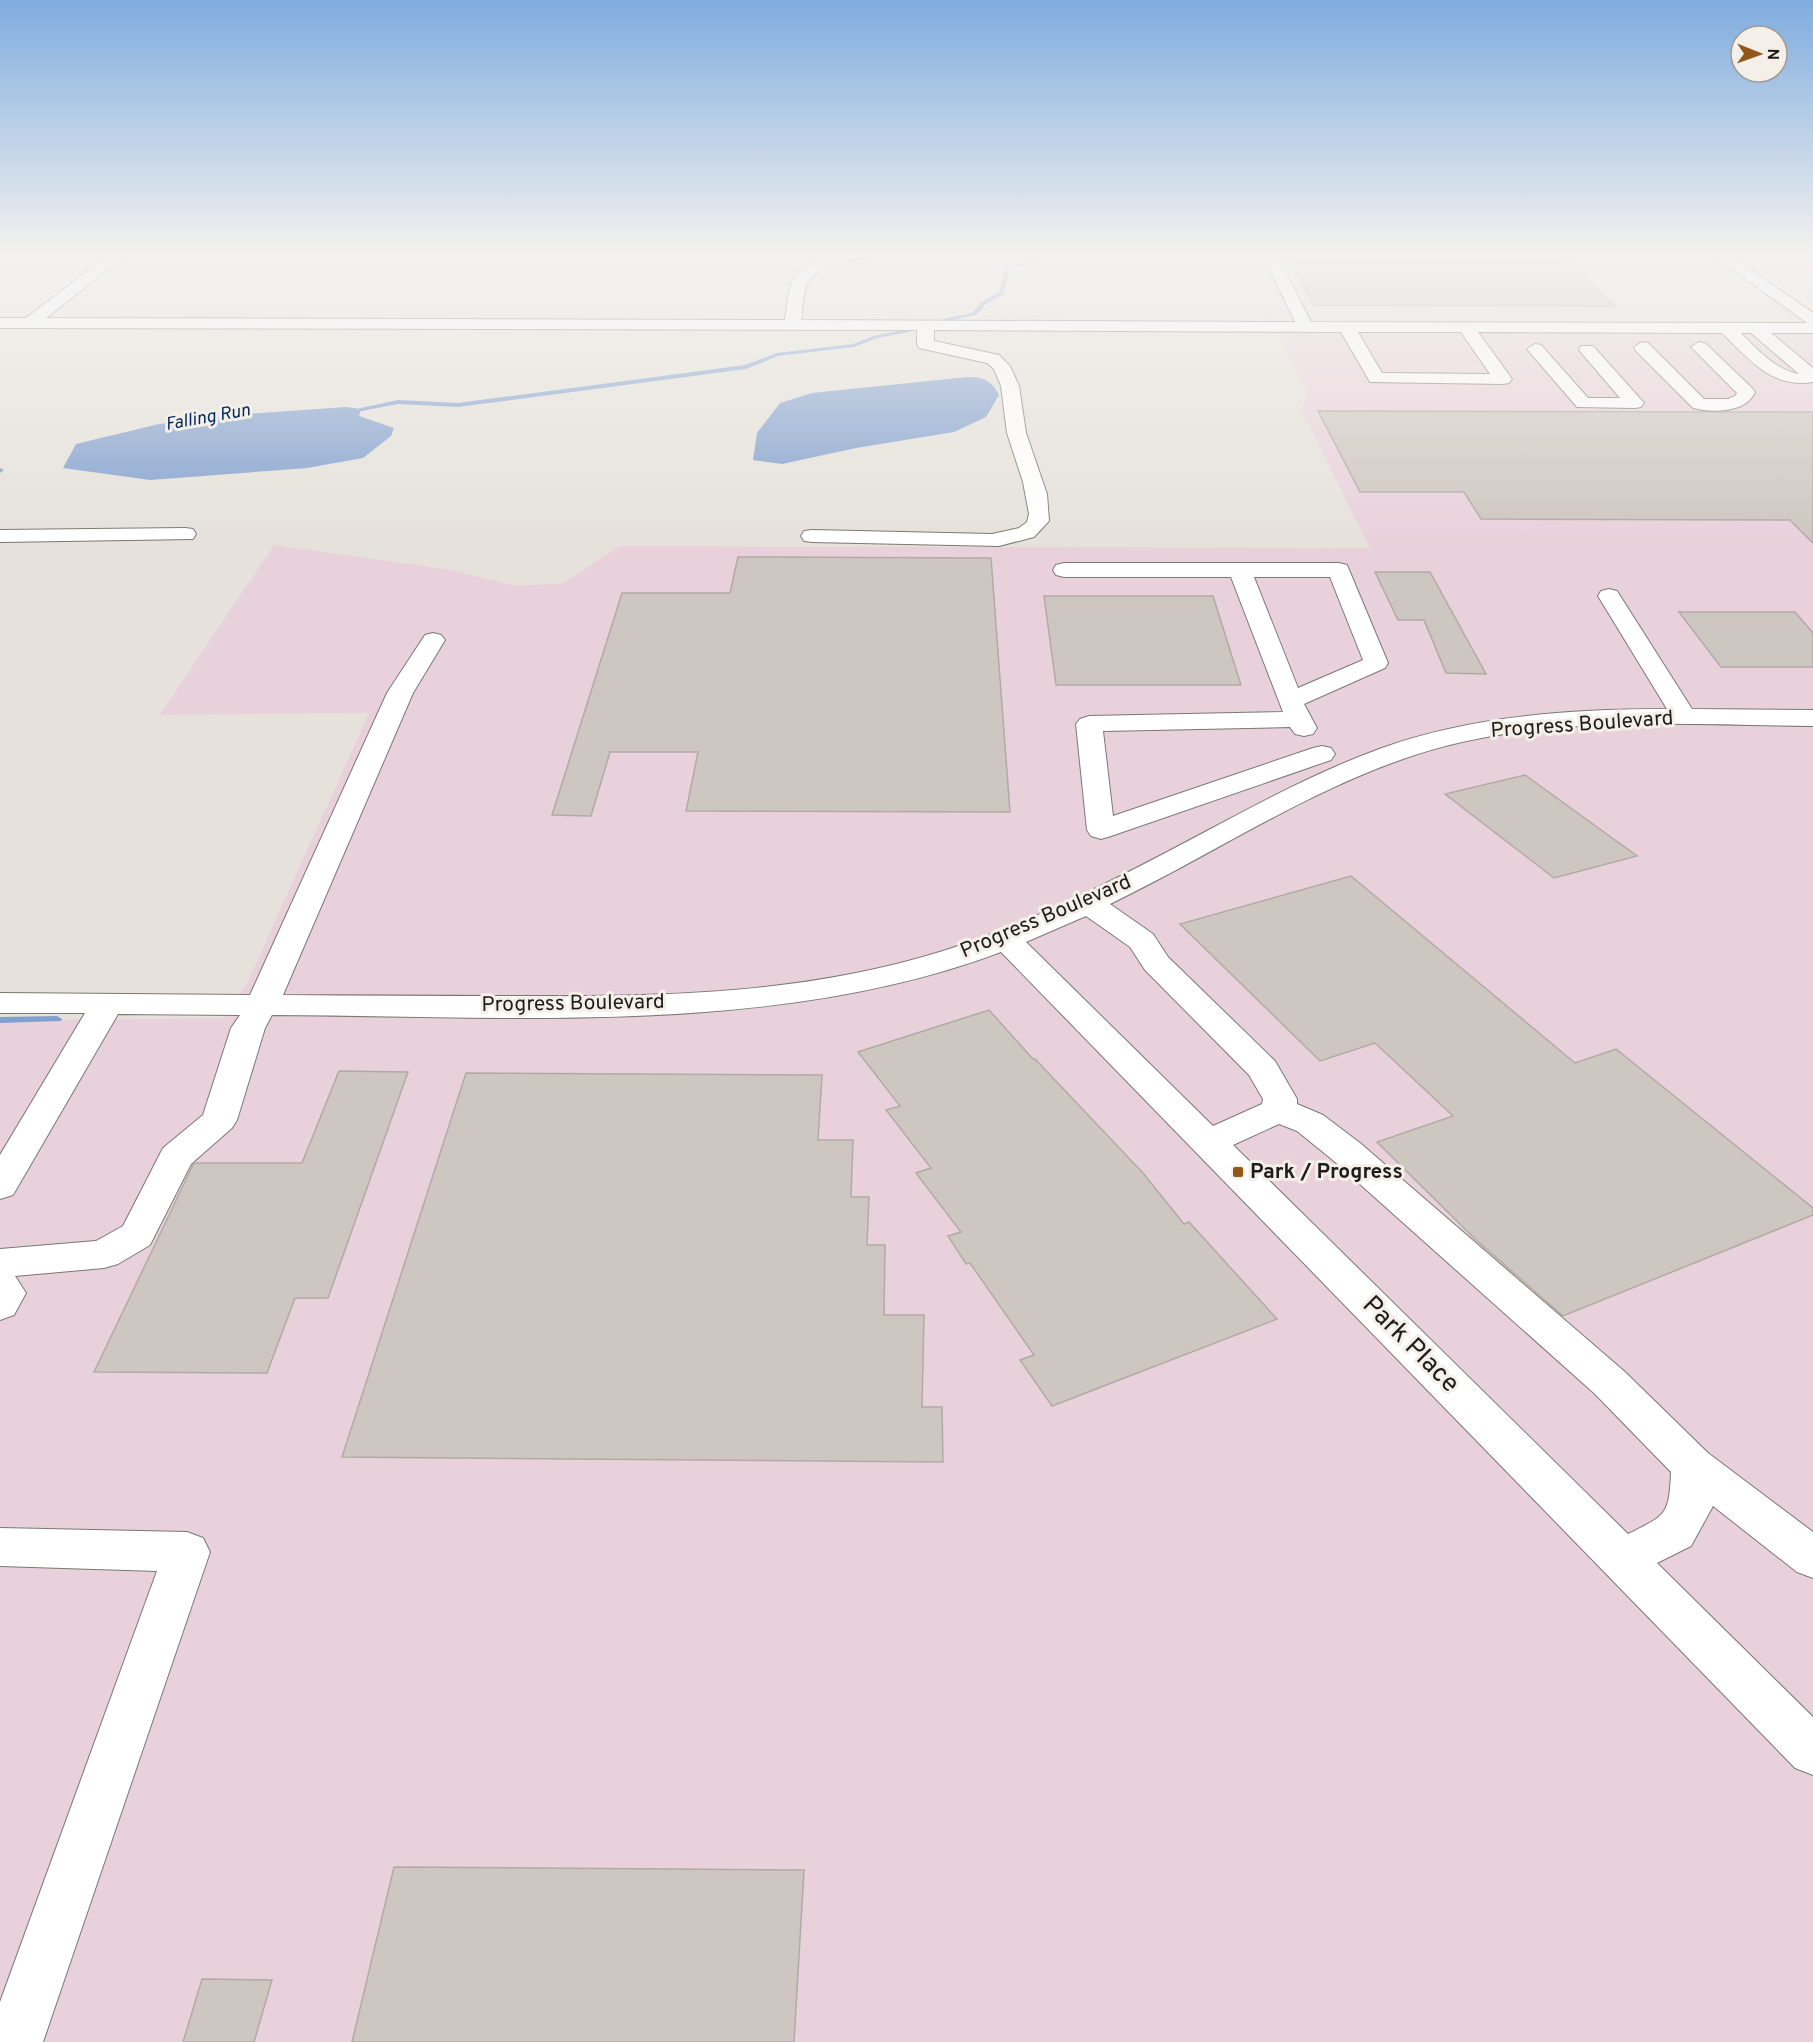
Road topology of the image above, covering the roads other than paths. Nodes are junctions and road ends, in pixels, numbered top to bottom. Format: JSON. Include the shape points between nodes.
{"nodes":[{"id":1,"x":944,"y":348,"type":"edge"},
{"id":2,"x":1359,"y":348,"type":"edge"},
{"id":3,"x":1643,"y":348,"type":"edge"},
{"id":4,"x":1695,"y":348,"type":"edge"},
{"id":5,"x":1749,"y":348,"type":"edge"},
{"id":6,"x":1779,"y":348,"type":"edge"},
{"id":7,"x":1482,"y":349,"type":"joint"},
{"id":8,"x":1535,"y":350,"type":"junction"},
{"id":9,"x":185,"y":534,"type":"dead end"},
{"id":10,"x":0,"y":536,"type":"edge"},
{"id":11,"x":812,"y":536,"type":"dead end"},
{"id":12,"x":1064,"y":570,"type":"dead end"},
{"id":13,"x":1240,"y":570,"type":"junction"},
{"id":14,"x":1609,"y":596,"type":"dead end"},
{"id":15,"x":433,"y":640,"type":"dead end"},
{"id":16,"x":1294,"y":710,"type":"junction"},
{"id":17,"x":1685,"y":718,"type":"junction"},
{"id":18,"x":1813,"y":718,"type":"edge"},
{"id":19,"x":1322,"y":754,"type":"junction"},
{"id":20,"x":1343,"y":775,"type":"junction"},
{"id":21,"x":1088,"y":903,"type":"junction"},
{"id":22,"x":1006,"y":939,"type":"junction"},
{"id":23,"x":0,"y":1003,"type":"edge"},
{"id":24,"x":108,"y":1004,"type":"junction"},
{"id":25,"x":262,"y":1005,"type":"junction"},
{"id":26,"x":1278,"y":1110,"type":"junction"},
{"id":27,"x":1208,"y":1142,"type":"junction"},
{"id":28,"x":0,"y":1186,"type":"edge"},
{"id":29,"x":0,"y":1263,"type":"edge"},
{"id":30,"x":0,"y":1284,"type":"edge"},
{"id":31,"x":0,"y":1305,"type":"edge"},
{"id":32,"x":1693,"y":1466,"type":"junction"},
{"id":33,"x":0,"y":1547,"type":"edge"},
{"id":34,"x":1813,"y":1558,"type":"edge"},
{"id":35,"x":1623,"y":1559,"type":"junction"},
{"id":36,"x":1813,"y":1751,"type":"edge"},
{"id":37,"x":14,"y":2042,"type":"edge"}],
"edges":[{"from":1,"to":11,"type":"street","via":[[993,359],[1006,372],[1017,438],[1031,469],[1040,511],[1038,523],[1028,533],[997,540]]},
{"from":2,"to":7,"type":"street","via":[[1376,378],[1503,379]]},
{"from":3,"to":4,"type":"street","via":[[1699,404],[1730,404],[1743,399],[1746,392]]},
{"from":5,"to":6,"type":"street","via":[[1778,375],[1800,380],[1813,377]]},
{"from":7,"to":8,"type":"street"},
{"from":8,"to":8,"type":"street","via":[[1582,403],[1635,403],[1596,349]]},
{"from":9,"to":10,"type":"street"},
{"from":12,"to":13,"type":"street"},
{"from":13,"to":16,"type":"street"},
{"from":13,"to":16,"type":"street","via":[[1339,570],[1376,663]]},
{"from":14,"to":17,"type":"street"},
{"from":15,"to":25,"type":"street","via":[[400,693]]},
{"from":16,"to":19,"type":"street"},
{"from":16,"to":19,"type":"street","via":[[1089,724],[1101,830]]},
{"from":17,"to":18,"type":"street","name":"Progress Boulevard"},
{"from":17,"to":20,"type":"street","name":"Progress Boulevard","via":[[1548,723],[1465,734],[1391,754]]},
{"from":19,"to":20,"type":"street"},
{"from":20,"to":21,"type":"street","name":"Progress Boulevard"},
{"from":21,"to":22,"type":"street","name":"Progress Boulevard"},
{"from":21,"to":26,"type":"street","via":[[1142,940],[1156,963],[1263,1070],[1280,1099]]},
{"from":22,"to":25,"type":"street","name":"Progress Boulevard","via":[[877,978],[746,998],[634,1005]]},
{"from":22,"to":27,"type":"street","name":"Park Place"},
{"from":23,"to":24,"type":"street","name":"Progress Boulevard"},
{"from":24,"to":25,"type":"street","name":"Progress Boulevard"},
{"from":24,"to":28,"type":"street"},
{"from":25,"to":29,"type":"street","via":[[248,1028],[219,1120],[176,1157],[136,1235],[104,1254]]},
{"from":26,"to":27,"type":"street"},
{"from":26,"to":32,"type":"street","via":[[1310,1123],[1347,1152],[1610,1383]]},
{"from":27,"to":35,"type":"street","name":"Park Place"},
{"from":30,"to":31,"type":"street","via":[[6,1293]]},
{"from":32,"to":34,"type":"street"},
{"from":32,"to":35,"type":"street","via":[[1692,1504],[1675,1532]]},
{"from":33,"to":37,"type":"street","via":[[187,1552]]},
{"from":35,"to":36,"type":"street","name":"Park Place"}]}
